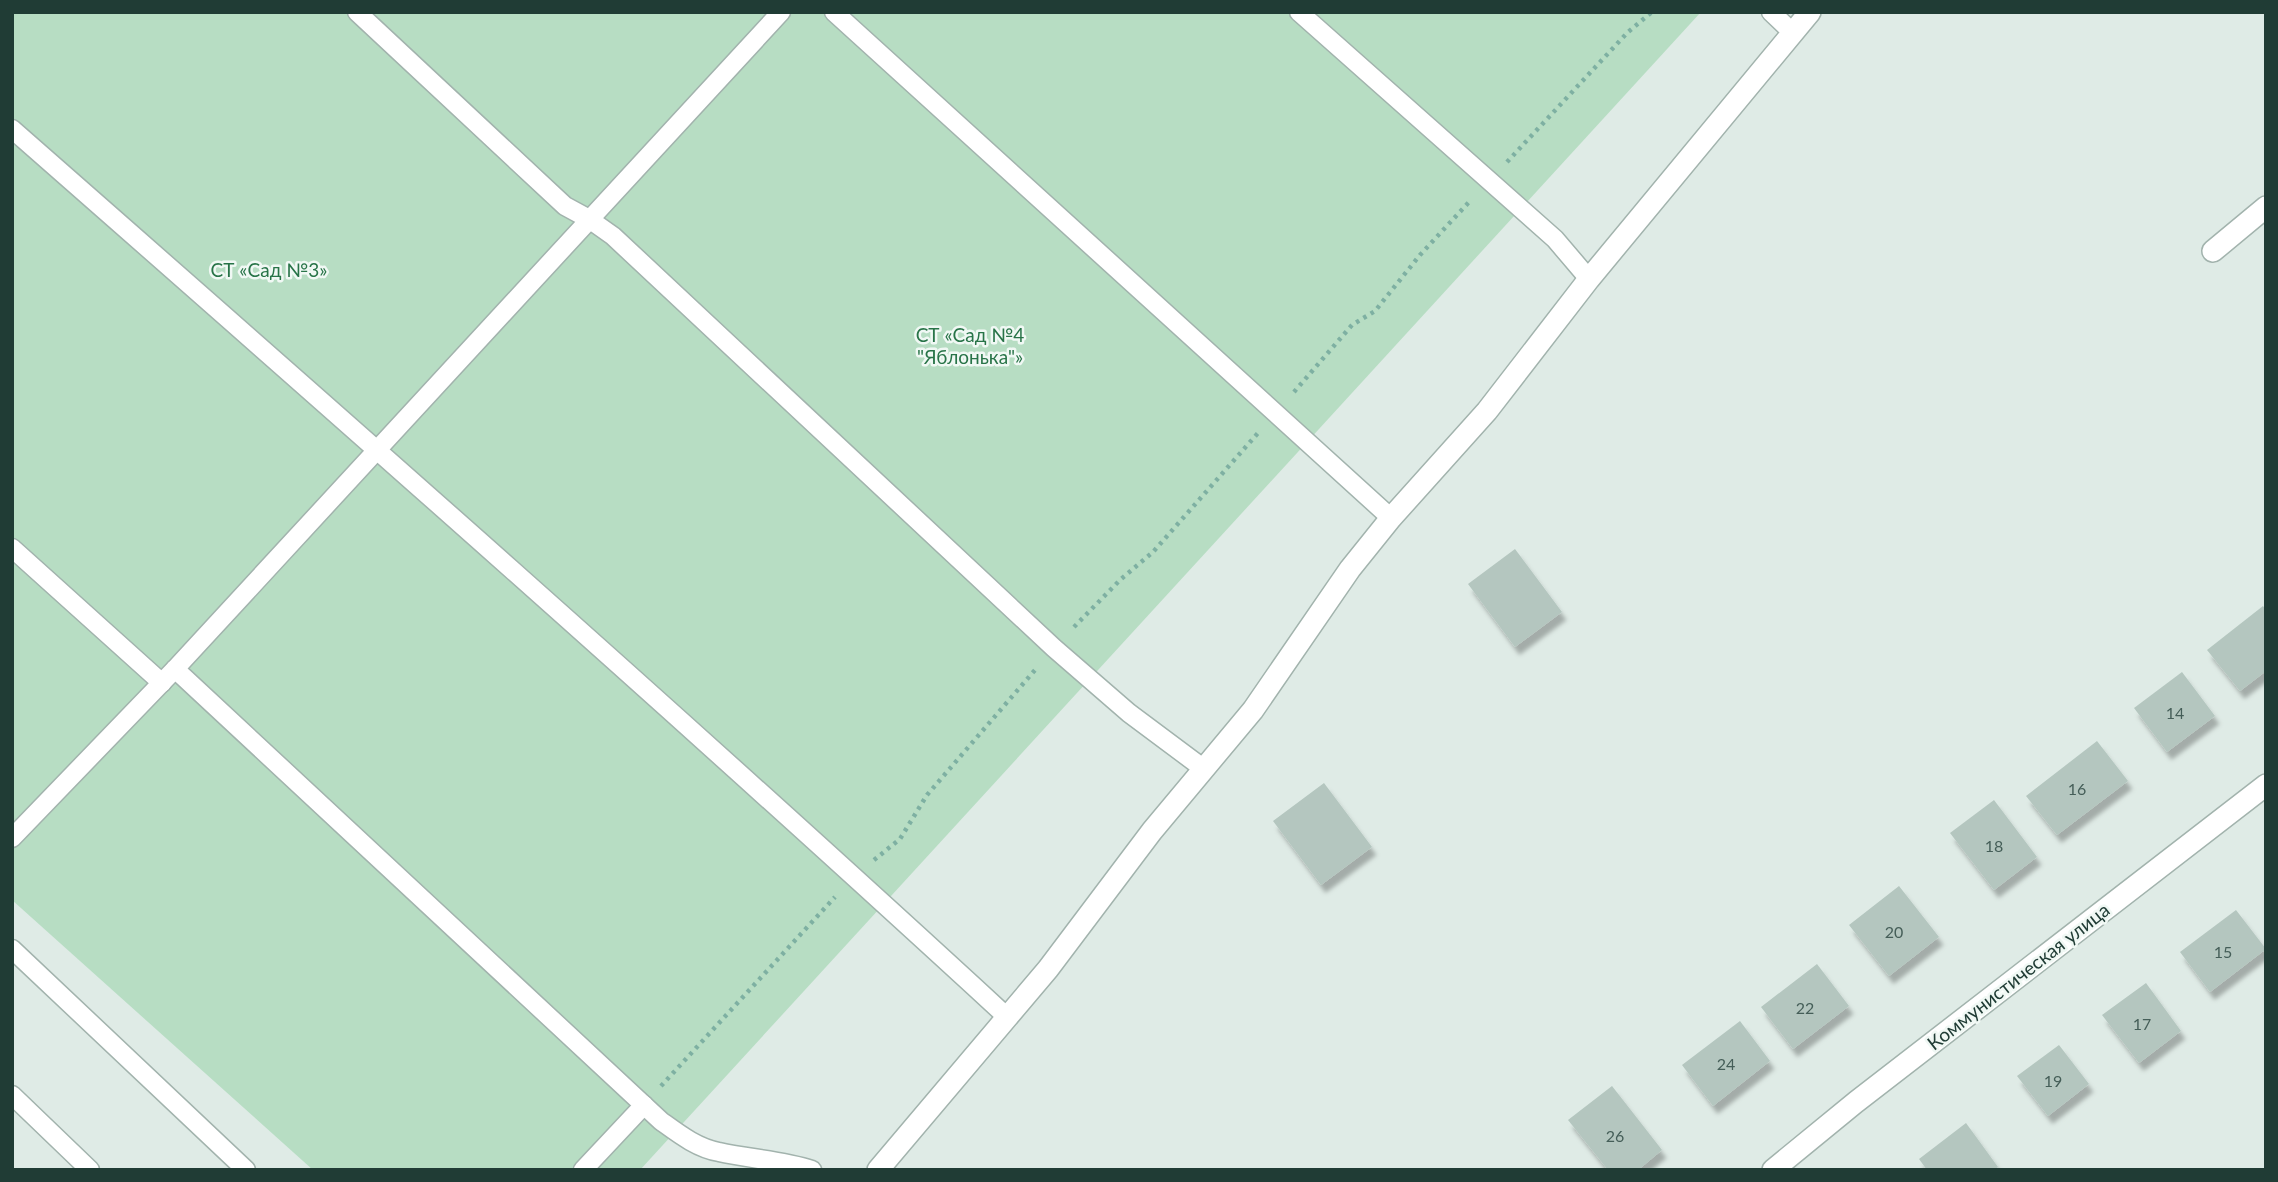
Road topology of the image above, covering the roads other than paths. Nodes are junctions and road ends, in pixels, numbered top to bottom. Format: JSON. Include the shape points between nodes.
{"nodes":[{"id":1,"x":357,"y":12,"type":"edge"},
{"id":2,"x":781,"y":12,"type":"edge"},
{"id":3,"x":834,"y":12,"type":"edge"},
{"id":4,"x":1299,"y":12,"type":"edge"},
{"id":5,"x":1771,"y":12,"type":"edge"},
{"id":6,"x":1810,"y":12,"type":"edge"},
{"id":7,"x":1793,"y":33,"type":"junction"},
{"id":8,"x":12,"y":129,"type":"edge"},
{"id":9,"x":2266,"y":207,"type":"edge"},
{"id":10,"x":589,"y":219,"type":"junction"},
{"id":11,"x":2213,"y":251,"type":"dead end"},
{"id":12,"x":1589,"y":279,"type":"junction"},
{"id":13,"x":378,"y":450,"type":"junction"},
{"id":14,"x":1391,"y":518,"type":"junction"},
{"id":15,"x":12,"y":548,"type":"edge"},
{"id":16,"x":175,"y":669,"type":"junction"},
{"id":17,"x":162,"y":683,"type":"junction"},
{"id":18,"x":1204,"y":769,"type":"junction"},
{"id":19,"x":2266,"y":785,"type":"edge"},
{"id":20,"x":12,"y":838,"type":"edge"},
{"id":21,"x":12,"y":949,"type":"edge"},
{"id":22,"x":1006,"y":1016,"type":"junction"},
{"id":23,"x":12,"y":1095,"type":"edge"},
{"id":24,"x":644,"y":1105,"type":"junction"},
{"id":25,"x":90,"y":1170,"type":"edge"},
{"id":26,"x":246,"y":1170,"type":"edge"},
{"id":27,"x":583,"y":1170,"type":"edge"},
{"id":28,"x":812,"y":1170,"type":"edge"},
{"id":29,"x":878,"y":1170,"type":"edge"},
{"id":30,"x":1773,"y":1170,"type":"edge"}],
"edges":[{"from":1,"to":10,"type":"lane","via":[[565,206]]},
{"from":2,"to":10,"type":"lane"},
{"from":3,"to":14,"type":"lane"},
{"from":4,"to":12,"type":"lane","via":[[1555,239]]},
{"from":5,"to":7,"type":"lane"},
{"from":6,"to":7,"type":"street"},
{"from":7,"to":12,"type":"street"},
{"from":8,"to":13,"type":"lane"},
{"from":9,"to":11,"type":"street"},
{"from":10,"to":13,"type":"lane"},
{"from":10,"to":18,"type":"lane","via":[[623,245],[1054,648],[1129,713]]},
{"from":12,"to":14,"type":"street","via":[[1487,411]]},
{"from":13,"to":16,"type":"lane"},
{"from":13,"to":22,"type":"lane"},
{"from":14,"to":18,"type":"street","via":[[1350,569],[1253,710]]},
{"from":15,"to":17,"type":"lane"},
{"from":16,"to":17,"type":"lane"},
{"from":16,"to":24,"type":"lane"},
{"from":17,"to":20,"type":"lane"},
{"from":18,"to":22,"type":"street"},
{"from":19,"to":30,"type":"street","name":"Коммунистическая улица"},
{"from":21,"to":26,"type":"lane"},
{"from":22,"to":29,"type":"street"},
{"from":23,"to":25,"type":"lane"},
{"from":24,"to":27,"type":"lane"},
{"from":24,"to":28,"type":"lane","via":[[690,1142],[717,1152]]}]}
